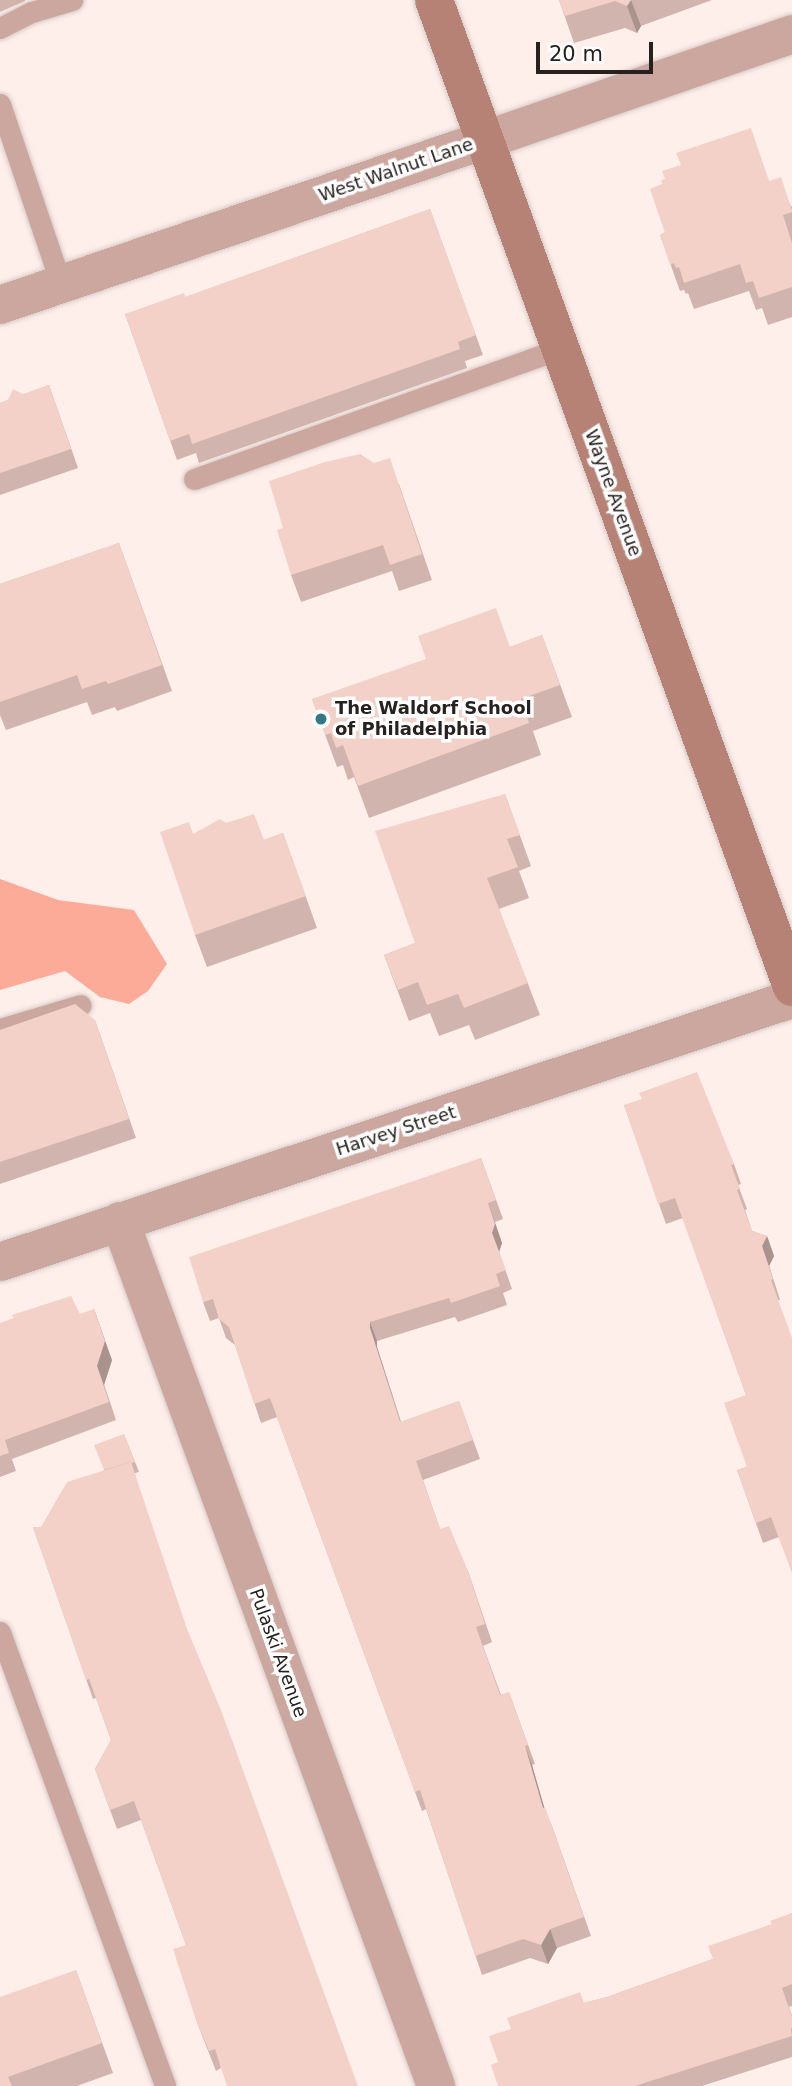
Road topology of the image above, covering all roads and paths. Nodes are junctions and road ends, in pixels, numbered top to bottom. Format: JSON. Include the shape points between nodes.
{"nodes":[{"id":1,"x":72,"y":0,"type":"edge"},
{"id":2,"x":434,"y":0,"type":"edge"},
{"id":3,"x":0,"y":28,"type":"edge"},
{"id":4,"x":792,"y":34,"type":"edge"},
{"id":5,"x":0,"y":104,"type":"edge"},
{"id":6,"x":485,"y":140,"type":"junction"},
{"id":7,"x":61,"y":284,"type":"junction"},
{"id":8,"x":0,"y":305,"type":"edge"},
{"id":9,"x":560,"y":349,"type":"junction"},
{"id":10,"x":194,"y":479,"type":"dead end"},
{"id":11,"x":792,"y":987,"type":"edge"},
{"id":12,"x":792,"y":999,"type":"edge"},
{"id":13,"x":81,"y":1005,"type":"edge"},
{"id":14,"x":0,"y":1030,"type":"edge"},
{"id":15,"x":120,"y":1221,"type":"junction"},
{"id":16,"x":0,"y":1262,"type":"edge"},
{"id":17,"x":0,"y":1632,"type":"edge"},
{"id":18,"x":165,"y":2086,"type":"edge"},
{"id":19,"x":436,"y":2086,"type":"edge"}],
"edges":[{"from":1,"to":3,"type":"lane"},
{"from":2,"to":6,"type":"main road","name":"Wayne Avenue"},
{"from":4,"to":6,"type":"street","name":"West Walnut Lane"},
{"from":5,"to":7,"type":"lane"},
{"from":6,"to":7,"type":"street","name":"West Walnut Lane"},
{"from":6,"to":9,"type":"main road","name":"Wayne Avenue"},
{"from":7,"to":8,"type":"street","name":"West Walnut Lane"},
{"from":9,"to":10,"type":"lane"},
{"from":9,"to":11,"type":"main road","name":"Wayne Avenue"},
{"from":12,"to":15,"type":"street","name":"Harvey Street"},
{"from":13,"to":14,"type":"lane"},
{"from":15,"to":16,"type":"street","name":"Harvey Street"},
{"from":15,"to":19,"type":"street","name":"Pulaski Avenue"},
{"from":17,"to":18,"type":"lane"}]}
